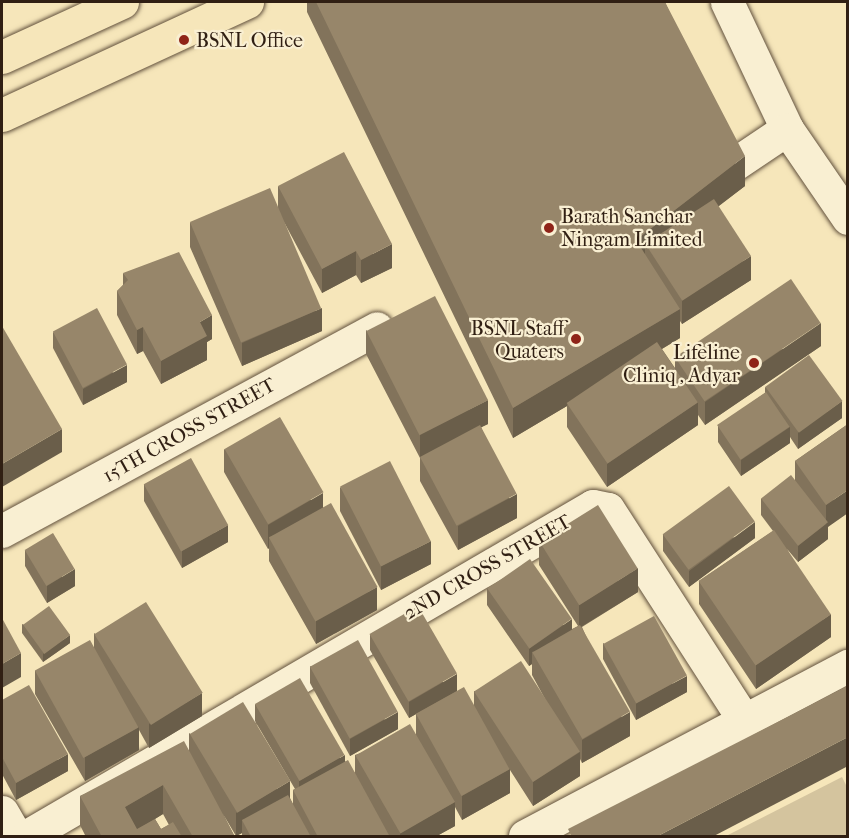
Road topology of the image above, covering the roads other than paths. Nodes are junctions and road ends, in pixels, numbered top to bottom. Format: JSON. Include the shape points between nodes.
{"nodes":[{"id":1,"x":117,"y":2,"type":"edge"},
{"id":2,"x":247,"y":2,"type":"edge"},
{"id":3,"x":727,"y":2,"type":"edge"},
{"id":4,"x":2,"y":57,"type":"edge"},
{"id":5,"x":2,"y":115,"type":"edge"},
{"id":6,"x":787,"y":129,"type":"junction"},
{"id":7,"x":682,"y":199,"type":"edge"},
{"id":8,"x":848,"y":218,"type":"edge"},
{"id":9,"x":377,"y":328,"type":"edge"},
{"id":10,"x":2,"y":531,"type":"edge"},
{"id":11,"x":848,"y":666,"type":"edge"},
{"id":12,"x":744,"y":720,"type":"junction"},
{"id":13,"x":2,"y":812,"type":"edge"},
{"id":14,"x":539,"y":833,"type":"edge"},
{"id":15,"x":16,"y":837,"type":"edge"},
{"id":16,"x":27,"y":837,"type":"edge"}],
"edges":[{"from":1,"to":4,"type":"main road"},
{"from":2,"to":5,"type":"main road"},
{"from":3,"to":6,"type":"street"},
{"from":6,"to":7,"type":"street"},
{"from":6,"to":8,"type":"street"},
{"from":9,"to":10,"type":"street","name":"15TH CROSS STREET"},
{"from":11,"to":12,"type":"street"},
{"from":12,"to":14,"type":"street"},
{"from":12,"to":16,"type":"street","name":"2ND CROSS STREET","via":[[608,509],[593,506]]},
{"from":13,"to":15,"type":"street"}]}
